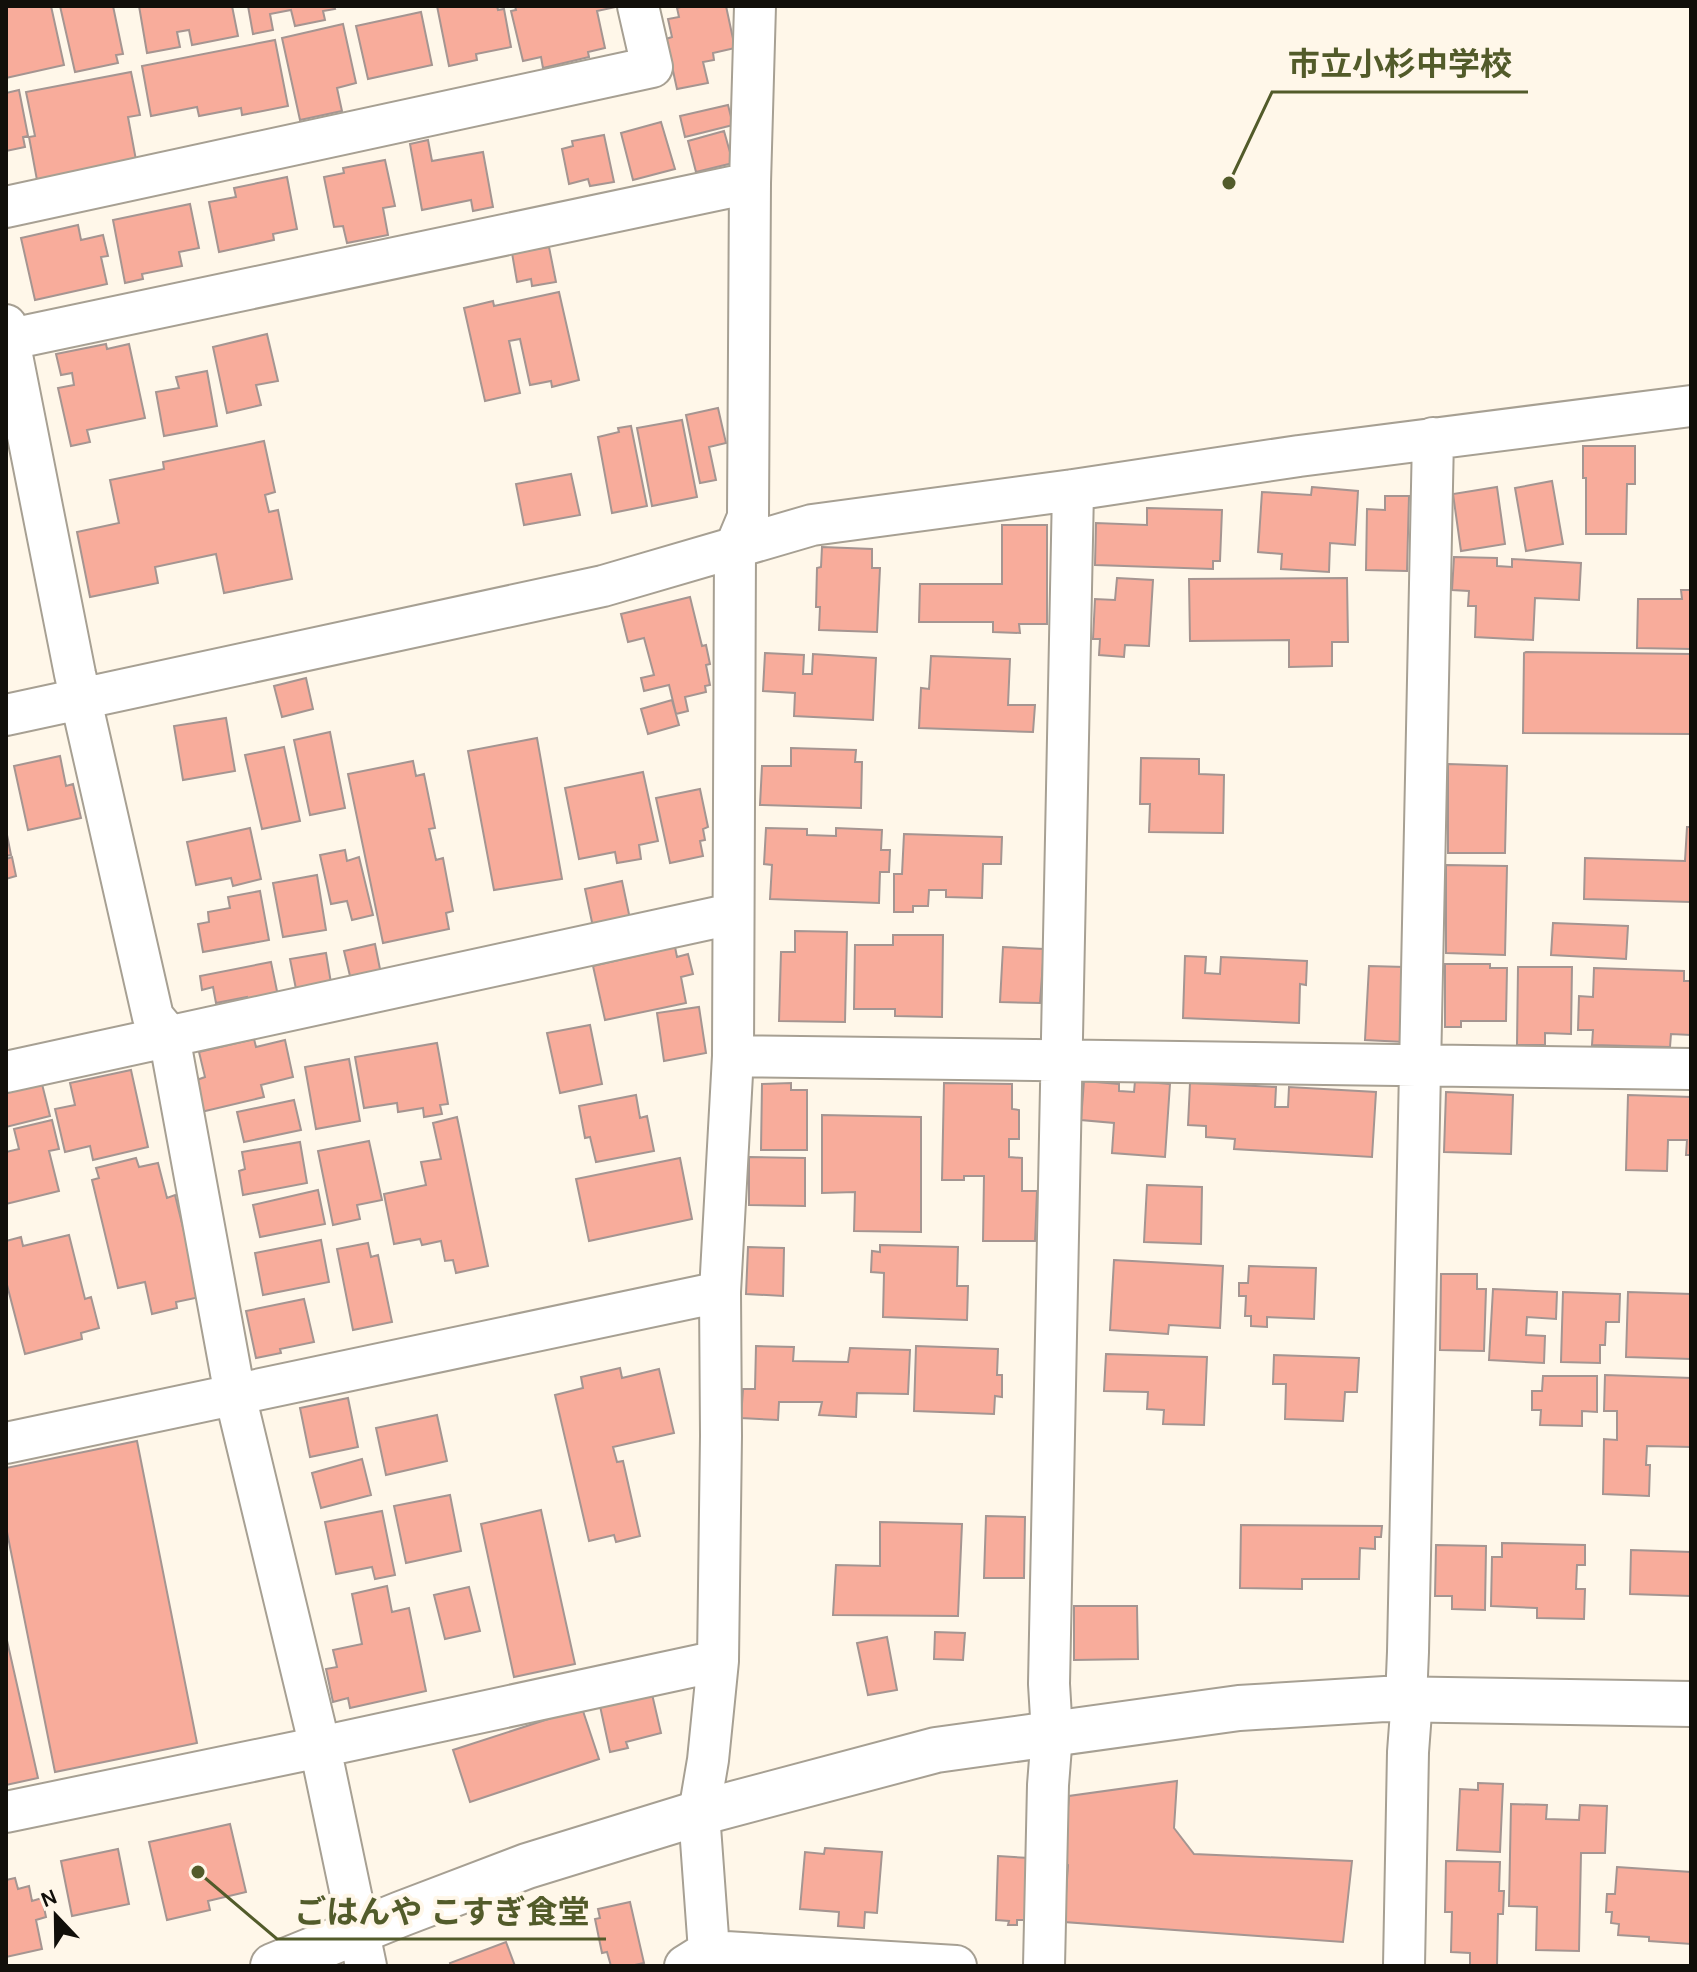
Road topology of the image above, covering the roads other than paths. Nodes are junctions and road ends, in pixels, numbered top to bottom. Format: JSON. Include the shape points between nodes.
{"nodes":[{"id":1,"x":638,"y":6,"type":"edge"},
{"id":2,"x":755,"y":6,"type":"edge"},
{"id":3,"x":750,"y":183,"type":"junction"},
{"id":4,"x":6,"y":207,"type":"edge"},
{"id":5,"x":7,"y":335,"type":"edge"},
{"id":6,"x":1691,"y":406,"type":"edge"},
{"id":7,"x":1433,"y":438,"type":"junction"},
{"id":8,"x":1073,"y":490,"type":"junction"},
{"id":9,"x":735,"y":548,"type":"junction"},
{"id":10,"x":82,"y":699,"type":"junction"},
{"id":11,"x":6,"y":715,"type":"edge"},
{"id":12,"x":732,"y":914,"type":"junction"},
{"id":13,"x":169,"y":1036,"type":"junction"},
{"id":14,"x":733,"y":1056,"type":"junction"},
{"id":15,"x":1062,"y":1060,"type":"junction"},
{"id":16,"x":1421,"y":1066,"type":"junction"},
{"id":17,"x":1691,"y":1069,"type":"edge"},
{"id":18,"x":6,"y":1072,"type":"edge"},
{"id":19,"x":720,"y":1292,"type":"junction"},
{"id":20,"x":235,"y":1395,"type":"junction"},
{"id":21,"x":6,"y":1443,"type":"edge"},
{"id":22,"x":718,"y":1661,"type":"junction"},
{"id":23,"x":1409,"y":1699,"type":"junction"},
{"id":24,"x":1691,"y":1704,"type":"edge"},
{"id":25,"x":1052,"y":1734,"type":"junction"},
{"id":26,"x":320,"y":1747,"type":"junction"},
{"id":27,"x":6,"y":1812,"type":"edge"},
{"id":28,"x":699,"y":1813,"type":"junction"},
{"id":29,"x":362,"y":1949,"type":"edge"},
{"id":30,"x":697,"y":1959,"type":"edge"},
{"id":31,"x":273,"y":1966,"type":"edge"},
{"id":32,"x":956,"y":1966,"type":"edge"},
{"id":33,"x":1044,"y":1966,"type":"edge"},
{"id":34,"x":1404,"y":1966,"type":"edge"}],
"edges":[{"from":1,"to":4,"type":"street","via":[[652,67]]},
{"from":2,"to":3,"type":"street"},
{"from":3,"to":5,"type":"street"},
{"from":3,"to":9,"type":"street","via":[[748,517]]},
{"from":5,"to":10,"type":"street"},
{"from":6,"to":7,"type":"street"},
{"from":7,"to":8,"type":"street"},
{"from":7,"to":16,"type":"street"},
{"from":8,"to":9,"type":"street","via":[[812,525]]},
{"from":8,"to":15,"type":"street"},
{"from":9,"to":10,"type":"street","via":[[603,586]]},
{"from":9,"to":12,"type":"street"},
{"from":10,"to":11,"type":"street"},
{"from":10,"to":13,"type":"street","via":[[153,1017]]},
{"from":12,"to":13,"type":"street"},
{"from":12,"to":14,"type":"street"},
{"from":13,"to":18,"type":"street"},
{"from":13,"to":20,"type":"street"},
{"from":14,"to":15,"type":"street"},
{"from":14,"to":19,"type":"street"},
{"from":15,"to":16,"type":"street"},
{"from":15,"to":25,"type":"street"},
{"from":16,"to":17,"type":"street"},
{"from":16,"to":23,"type":"street"},
{"from":19,"to":20,"type":"street"},
{"from":19,"to":22,"type":"street"},
{"from":20,"to":21,"type":"street"},
{"from":20,"to":26,"type":"street"},
{"from":22,"to":26,"type":"street"},
{"from":22,"to":28,"type":"street"},
{"from":23,"to":24,"type":"street"},
{"from":23,"to":25,"type":"street","via":[[1239,1708]]},
{"from":23,"to":34,"type":"street"},
{"from":25,"to":28,"type":"street","via":[[936,1750]]},
{"from":25,"to":33,"type":"street"},
{"from":26,"to":27,"type":"street"},
{"from":26,"to":29,"type":"street"},
{"from":28,"to":29,"type":"street","via":[[527,1866]]},
{"from":28,"to":30,"type":"street"},
{"from":29,"to":31,"type":"street"},
{"from":30,"to":32,"type":"street"}]}
